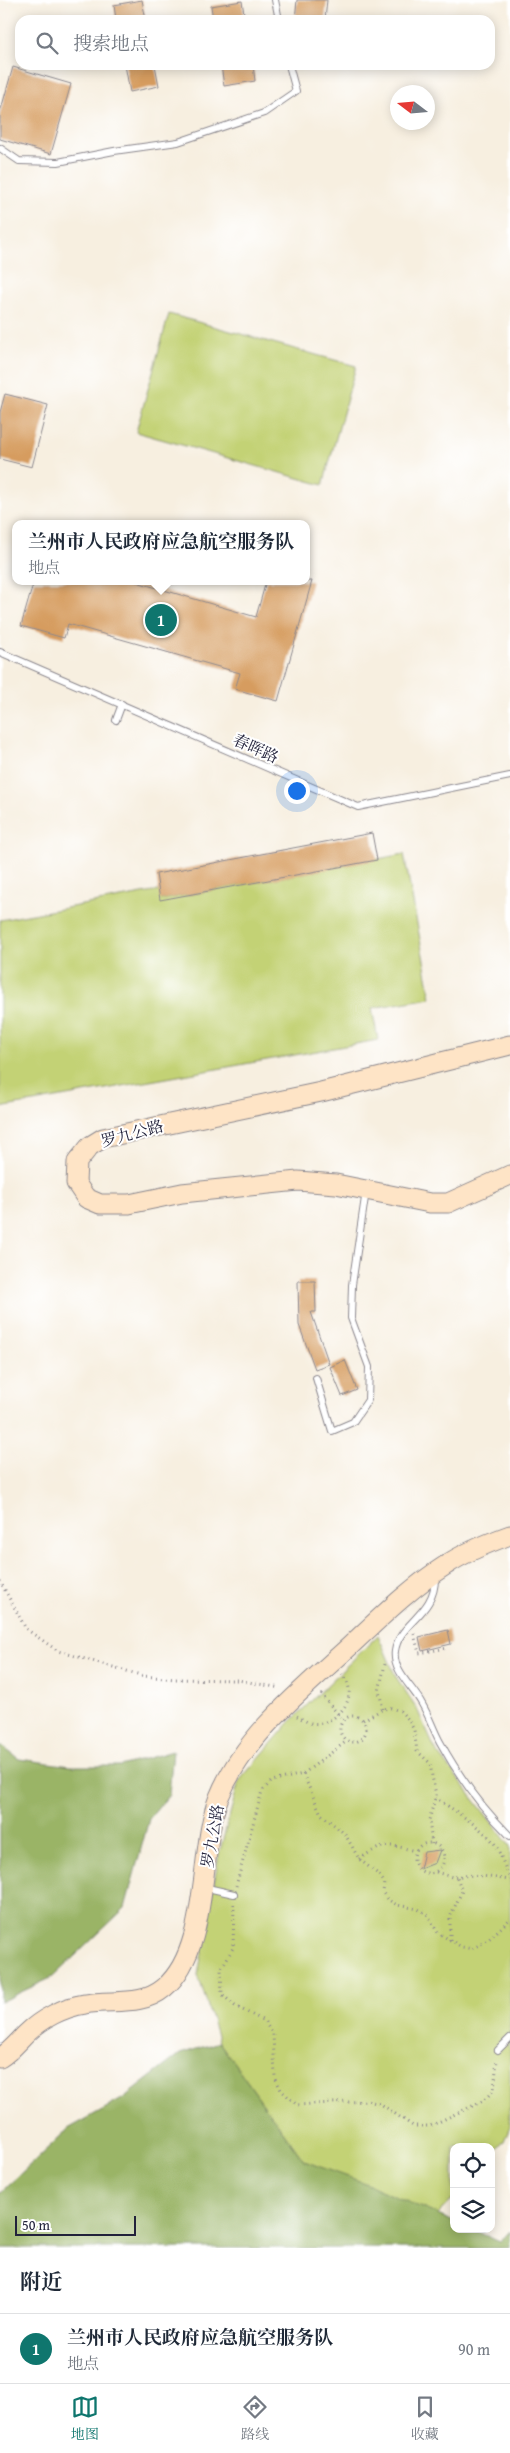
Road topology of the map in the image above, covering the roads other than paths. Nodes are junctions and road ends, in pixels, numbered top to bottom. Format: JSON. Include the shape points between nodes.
{"nodes":[{"id":1,"x":275,"y":0,"type":"edge"},
{"id":2,"x":278,"y":15,"type":"edge"},
{"id":3,"x":290,"y":70,"type":"edge"},
{"id":4,"x":0,"y":148,"type":"edge"},
{"id":5,"x":0,"y":652,"type":"edge"},
{"id":6,"x":122,"y":704,"type":"junction"},
{"id":7,"x":116,"y":720,"type":"dead end"},
{"id":8,"x":510,"y":776,"type":"edge"},
{"id":9,"x":510,"y":1045,"type":"edge"},
{"id":10,"x":510,"y":1175,"type":"edge"},
{"id":11,"x":367,"y":1189,"type":"junction"},
{"id":12,"x":316,"y":1378,"type":"dead end"},
{"id":13,"x":510,"y":1535,"type":"edge"},
{"id":14,"x":435,"y":1573,"type":"junction"},
{"id":15,"x":510,"y":1836,"type":"edge"},
{"id":16,"x":203,"y":1887,"type":"junction"},
{"id":17,"x":234,"y":1894,"type":"road end"},
{"id":18,"x":510,"y":2038,"type":"edge"},
{"id":19,"x":498,"y":2050,"type":"road end"},
{"id":20,"x":0,"y":2058,"type":"edge"}],
"edges":[{"from":1,"to":2,"type":"lane"},
{"from":3,"to":4,"type":"lane","via":[[296,91],[264,113],[178,142],[58,162],[19,161]]},
{"from":5,"to":6,"type":"lane","name":"春晖路"},
{"from":6,"to":7,"type":"lane"},
{"from":6,"to":8,"type":"lane","name":"春晖路","via":[[358,807]]},
{"from":9,"to":11,"type":"street","name":"罗九公路","via":[[321,1092],[117,1134],[90,1146],[77,1162],[76,1183],[86,1198],[100,1204],[128,1204],[182,1194],[298,1181]]},
{"from":10,"to":11,"type":"street","name":"罗九公路","via":[[448,1203]]},
{"from":11,"to":12,"type":"lane","via":[[352,1285],[351,1318],[369,1368],[368,1400],[353,1422],[332,1431]]},
{"from":13,"to":14,"type":"street","name":"罗九公路","via":[[481,1546]]},
{"from":14,"to":15,"type":"lane","via":[[430,1601],[402,1634],[395,1651],[397,1666],[422,1702],[452,1761]]},
{"from":14,"to":16,"type":"street","name":"罗九公路","via":[[406,1594],[240,1758],[219,1798]]},
{"from":16,"to":17,"type":"lane"},
{"from":16,"to":20,"type":"street","name":"罗九公路","via":[[187,1952],[180,1970],[164,1988],[144,2000],[84,2004],[61,2012],[41,2022]]},
{"from":18,"to":19,"type":"lane"}]}
